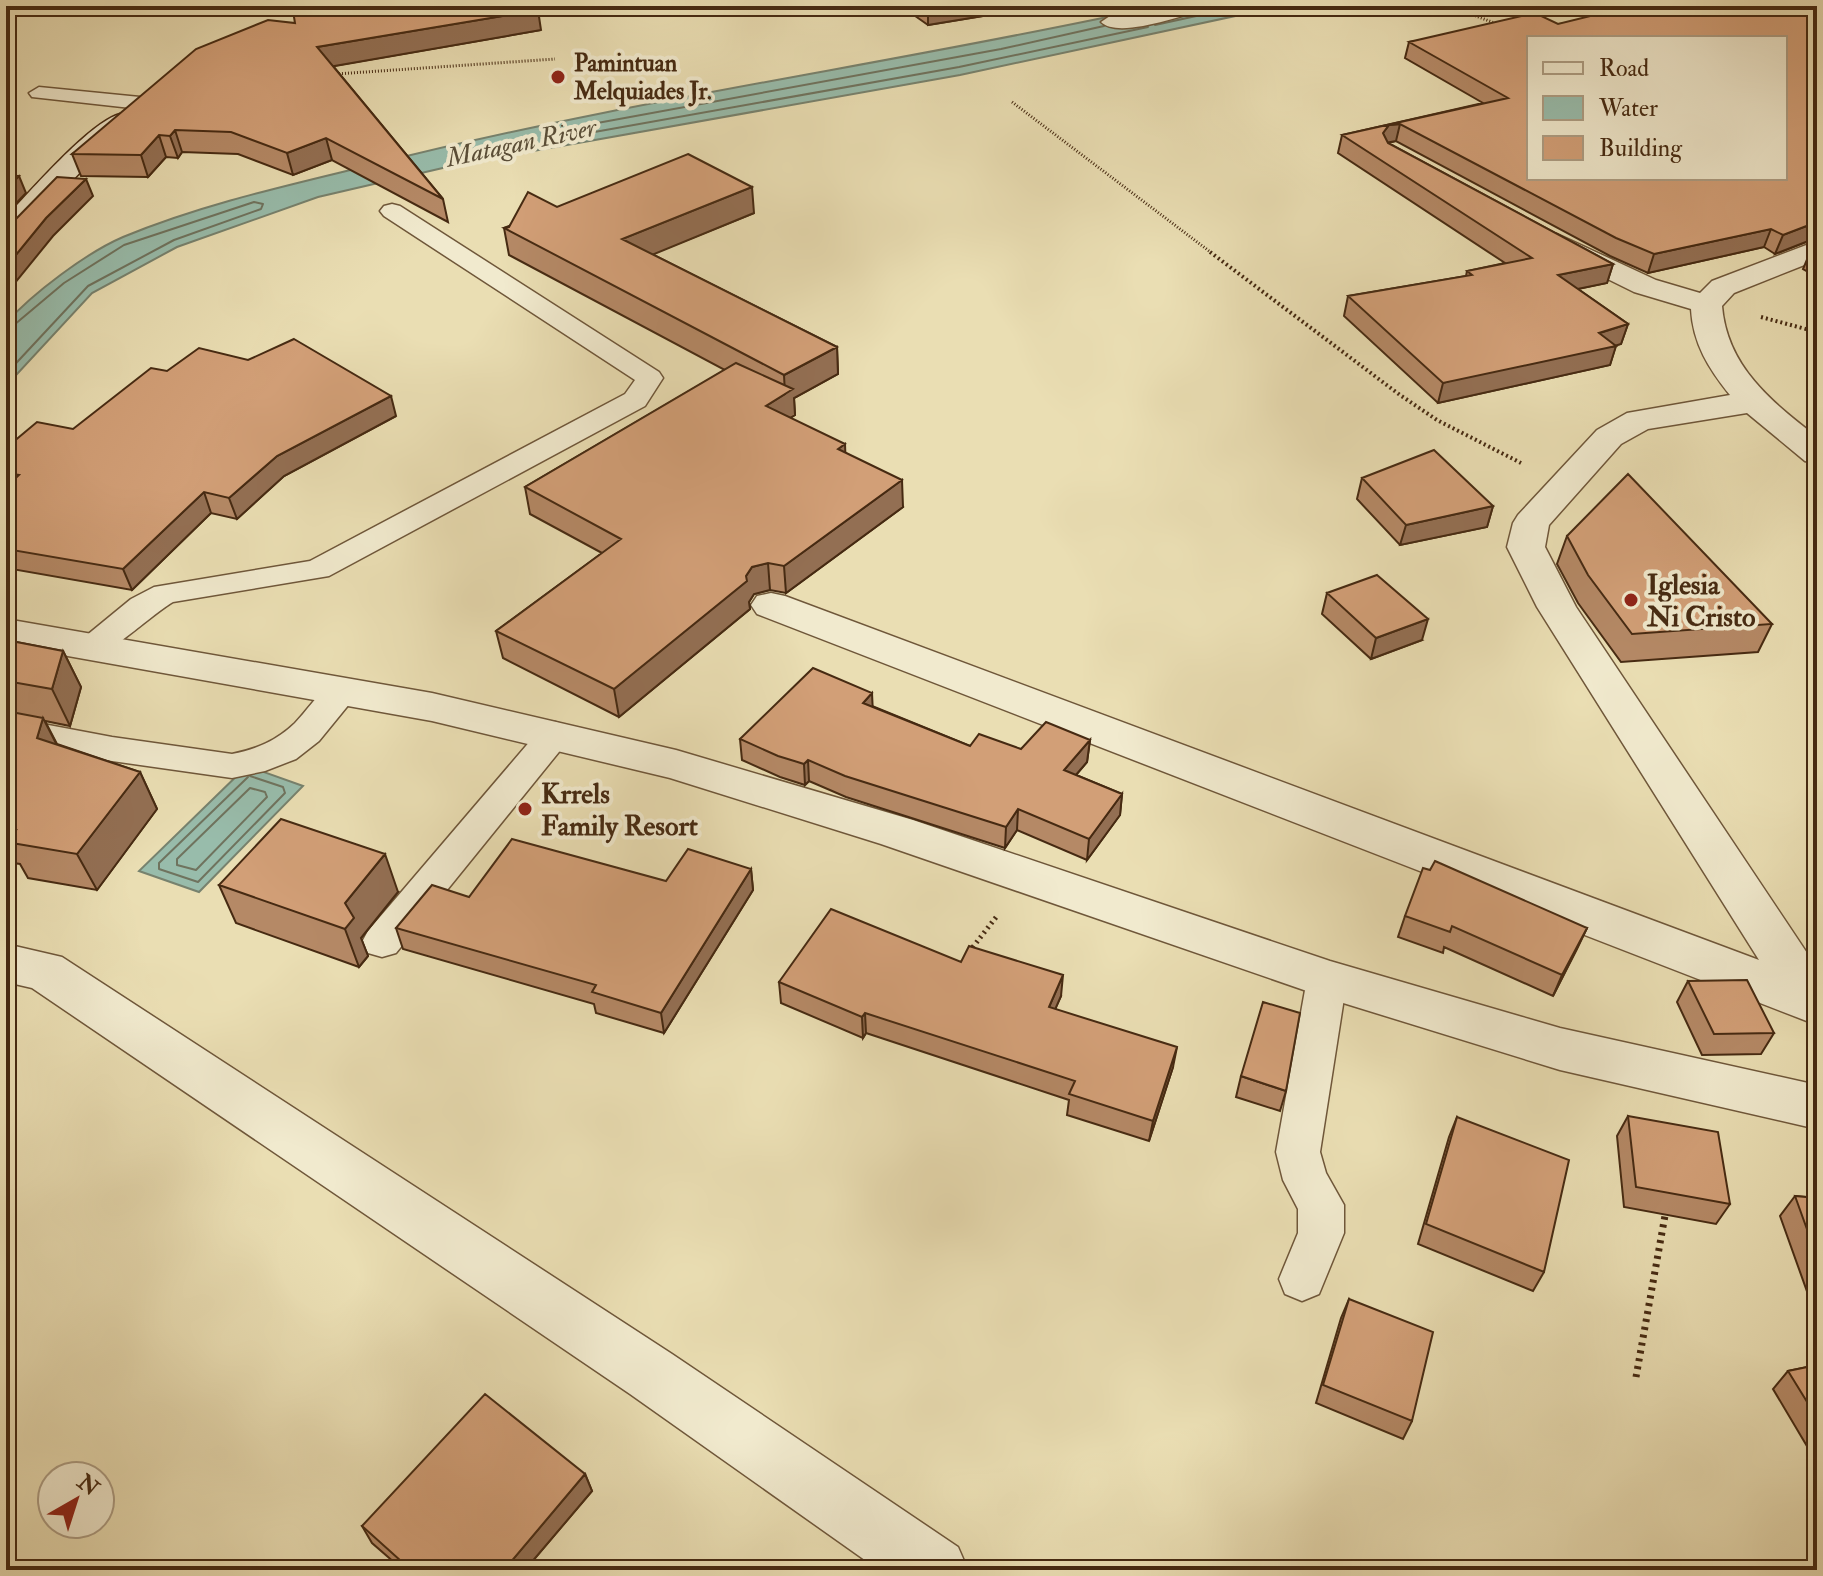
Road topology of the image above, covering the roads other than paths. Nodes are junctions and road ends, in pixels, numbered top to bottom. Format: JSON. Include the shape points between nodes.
{"nodes":[{"id":1,"x":1196,"y":6,"type":"edge"},
{"id":2,"x":1110,"y":22,"type":"dead end"},
{"id":3,"x":39,"y":93,"type":"dead end"},
{"id":4,"x":150,"y":95,"type":"joint"},
{"id":5,"x":392,"y":211,"type":"dead end"},
{"id":6,"x":1531,"y":229,"type":"edge"},
{"id":7,"x":6,"y":233,"type":"edge"},
{"id":8,"x":1817,"y":250,"type":"edge"},
{"id":9,"x":1706,"y":304,"type":"junction"},
{"id":10,"x":1752,"y":402,"type":"junction"},
{"id":11,"x":1817,"y":454,"type":"edge"},
{"id":12,"x":771,"y":605,"type":"dead end"},
{"id":13,"x":6,"y":632,"type":"edge"},
{"id":14,"x":93,"y":647,"type":"junction"},
{"id":15,"x":342,"y":692,"type":"junction"},
{"id":16,"x":6,"y":729,"type":"edge"},
{"id":17,"x":555,"y":734,"type":"junction"},
{"id":18,"x":382,"y":942,"type":"dead end"},
{"id":19,"x":6,"y":963,"type":"edge"},
{"id":20,"x":1327,"y":979,"type":"junction"},
{"id":21,"x":1814,"y":1006,"type":"edge"},
{"id":22,"x":1817,"y":1107,"type":"edge"},
{"id":23,"x":1302,"y":1279,"type":"dead end"},
{"id":24,"x":935,"y":1570,"type":"edge"}],
"edges":[{"from":1,"to":2,"type":"lane"},
{"from":3,"to":4,"type":"lane"},
{"from":4,"to":7,"type":"street"},
{"from":5,"to":14,"type":"lane","via":[[650,378],[635,400],[318,569],[165,594]]},
{"from":6,"to":9,"type":"street","via":[[1645,286]]},
{"from":8,"to":9,"type":"street","via":[[1723,287]]},
{"from":9,"to":10,"type":"street","via":[[1705,324],[1713,347]]},
{"from":10,"to":11,"type":"street"},
{"from":10,"to":21,"type":"street","via":[[1639,420],[1609,437],[1531,523],[1526,547],[1557,607]]},
{"from":12,"to":21,"type":"street"},
{"from":13,"to":14,"type":"street"},
{"from":14,"to":15,"type":"street"},
{"from":15,"to":16,"type":"lane","via":[[290,749],[251,764],[232,766],[112,749]]},
{"from":15,"to":17,"type":"street"},
{"from":17,"to":18,"type":"lane"},
{"from":17,"to":20,"type":"street","via":[[897,832]]},
{"from":19,"to":24,"type":"street","via":[[45,971],[651,1374]]},
{"from":20,"to":22,"type":"street","via":[[1560,1049]]},
{"from":20,"to":23,"type":"lane","via":[[1298,1152],[1305,1180],[1321,1205],[1321,1233]]}]}
